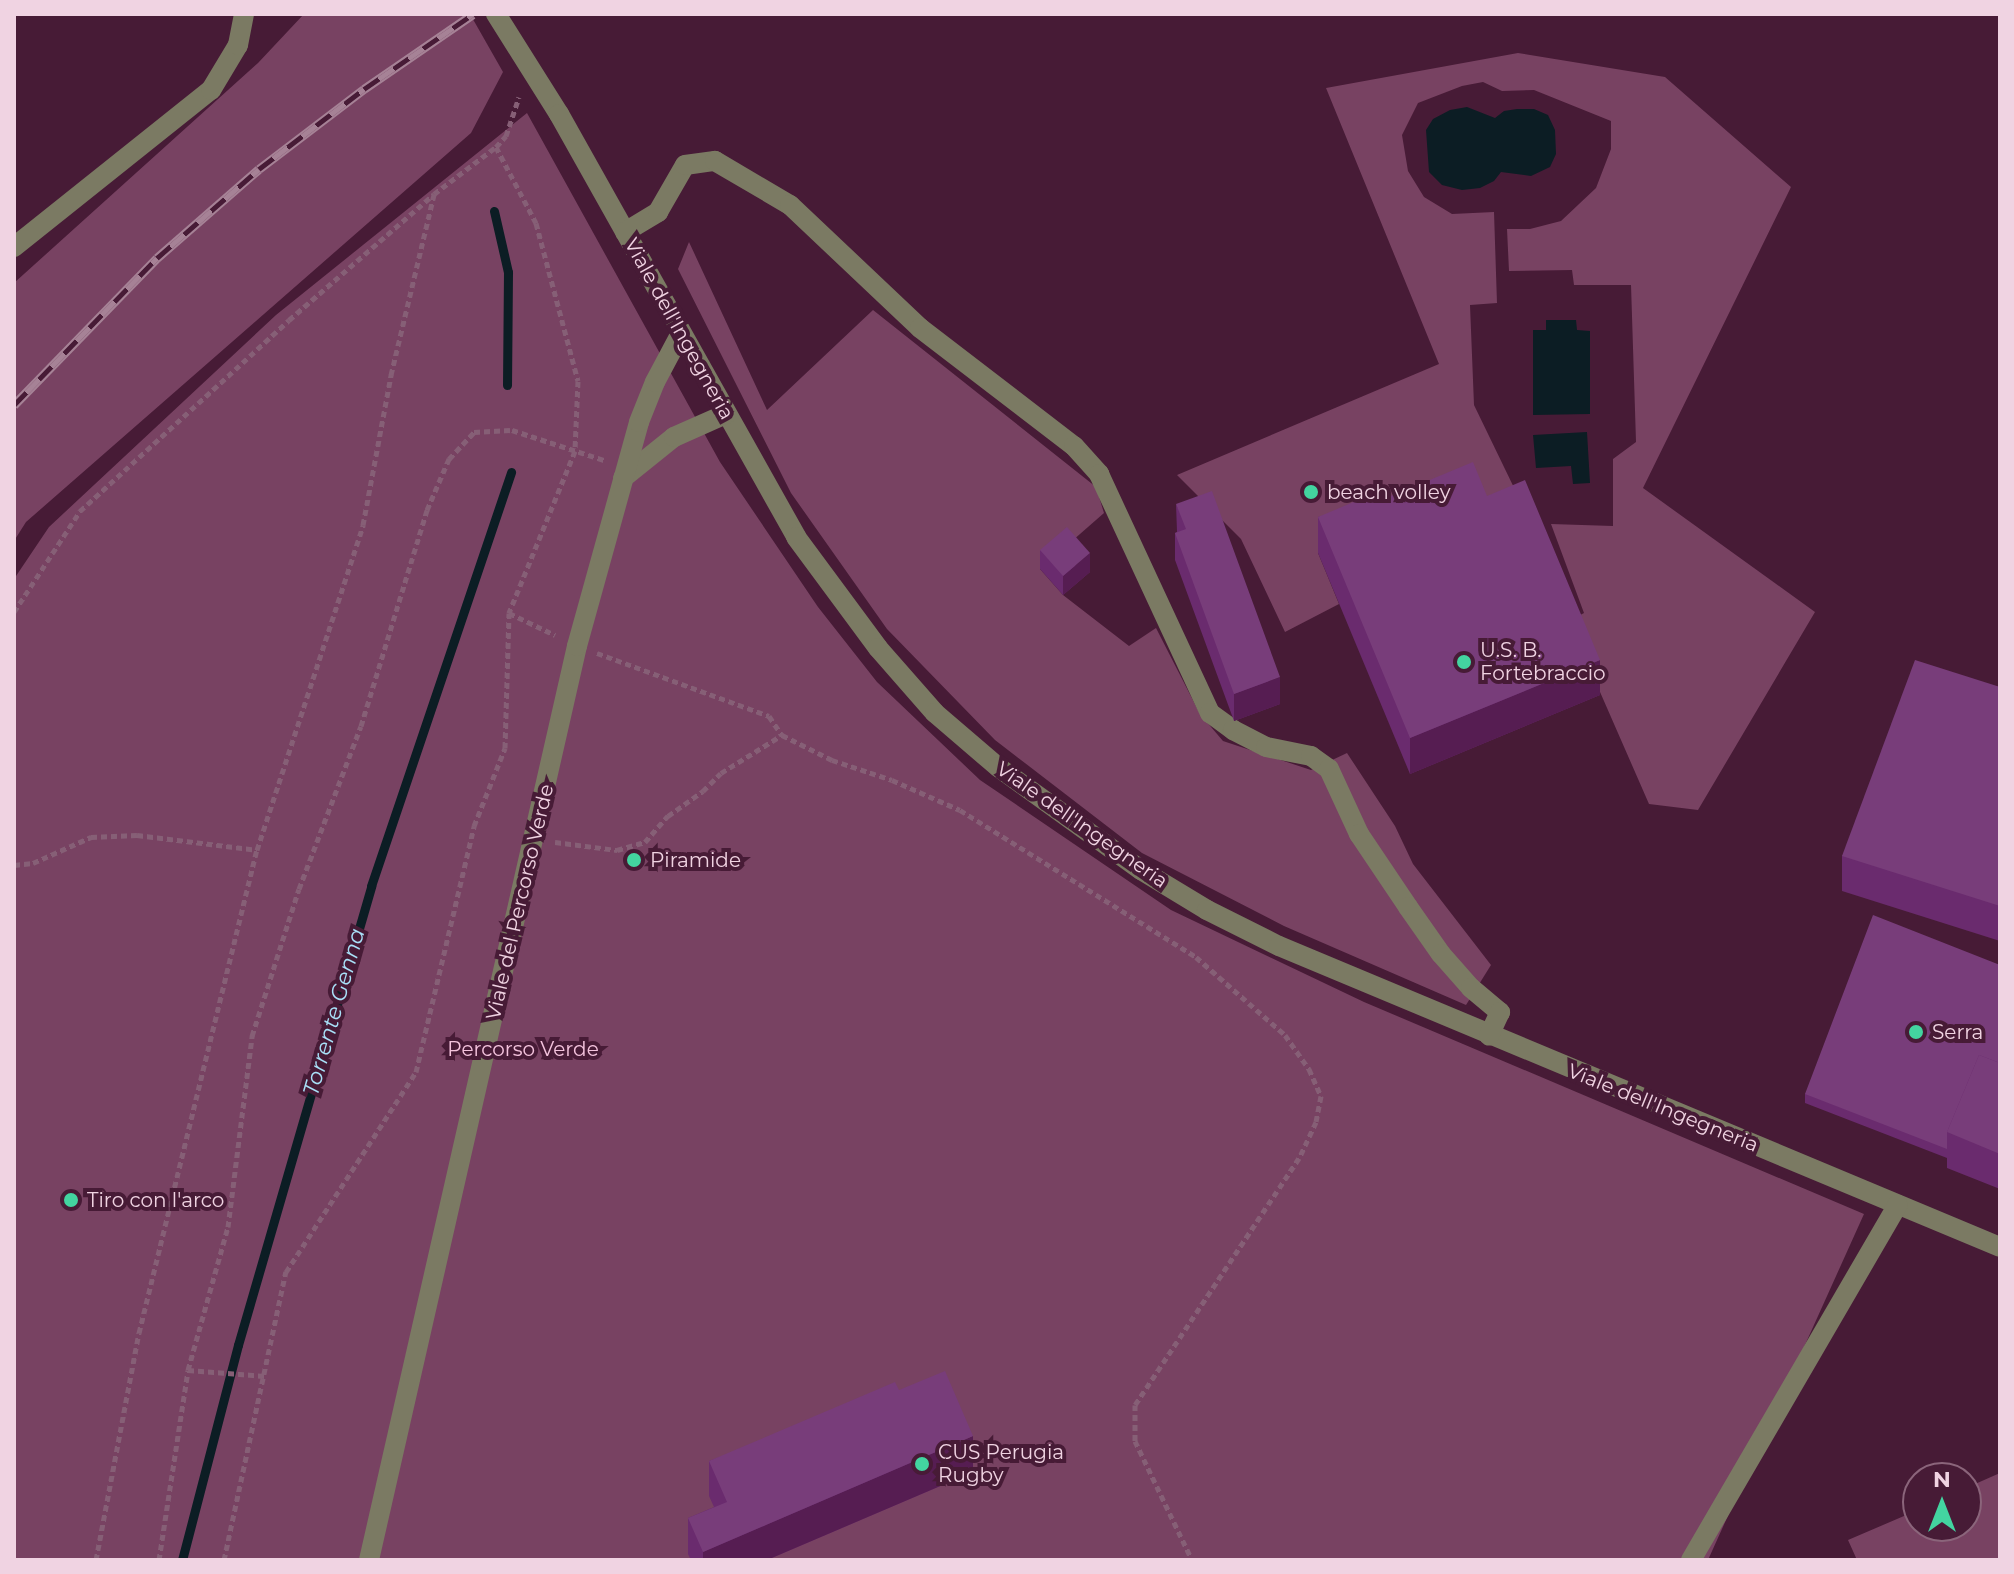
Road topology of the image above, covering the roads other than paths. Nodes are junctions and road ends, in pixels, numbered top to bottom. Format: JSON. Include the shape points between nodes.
{"nodes":[{"id":1,"x":244,"y":14,"type":"edge"},
{"id":2,"x":496,"y":14,"type":"edge"},
{"id":3,"x":625,"y":232,"type":"junction"},
{"id":4,"x":14,"y":247,"type":"edge"},
{"id":5,"x":680,"y":335,"type":"junction"},
{"id":6,"x":726,"y":414,"type":"junction"},
{"id":7,"x":623,"y":478,"type":"junction"},
{"id":8,"x":1489,"y":1036,"type":"junction"},
{"id":9,"x":1898,"y":1205,"type":"junction"},
{"id":10,"x":2000,"y":1247,"type":"edge"},
{"id":11,"x":369,"y":1560,"type":"edge"},
{"id":12,"x":1691,"y":1560,"type":"edge"}],
"edges":[{"from":1,"to":4,"type":"street","via":[[238,45],[211,90]]},
{"from":2,"to":3,"type":"street","name":"Viale dell'Ingegneria"},
{"from":3,"to":5,"type":"street","name":"Viale dell'Ingegneria"},
{"from":3,"to":8,"type":"street","via":[[658,212],[685,165],[715,161],[790,205],[920,328],[1074,446],[1099,474],[1210,713],[1266,747],[1311,756],[1329,769],[1359,834],[1416,919],[1471,988],[1500,1012]]},
{"from":5,"to":6,"type":"street","name":"Viale dell'Ingegneria"},
{"from":5,"to":7,"type":"street","name":"Viale del Percorso Verde","via":[[655,382]]},
{"from":6,"to":7,"type":"street","via":[[674,437]]},
{"from":6,"to":8,"type":"street","name":"Viale dell'Ingegneria","via":[[796,537],[878,648],[935,713],[998,767],[1141,870],[1207,910]]},
{"from":7,"to":11,"type":"street","name":"Viale del Percorso Verde","via":[[577,646]]},
{"from":8,"to":9,"type":"street","name":"Viale dell'Ingegneria"},
{"from":9,"to":10,"type":"street","name":"Viale dell'Ingegneria"},
{"from":9,"to":12,"type":"street"}]}
